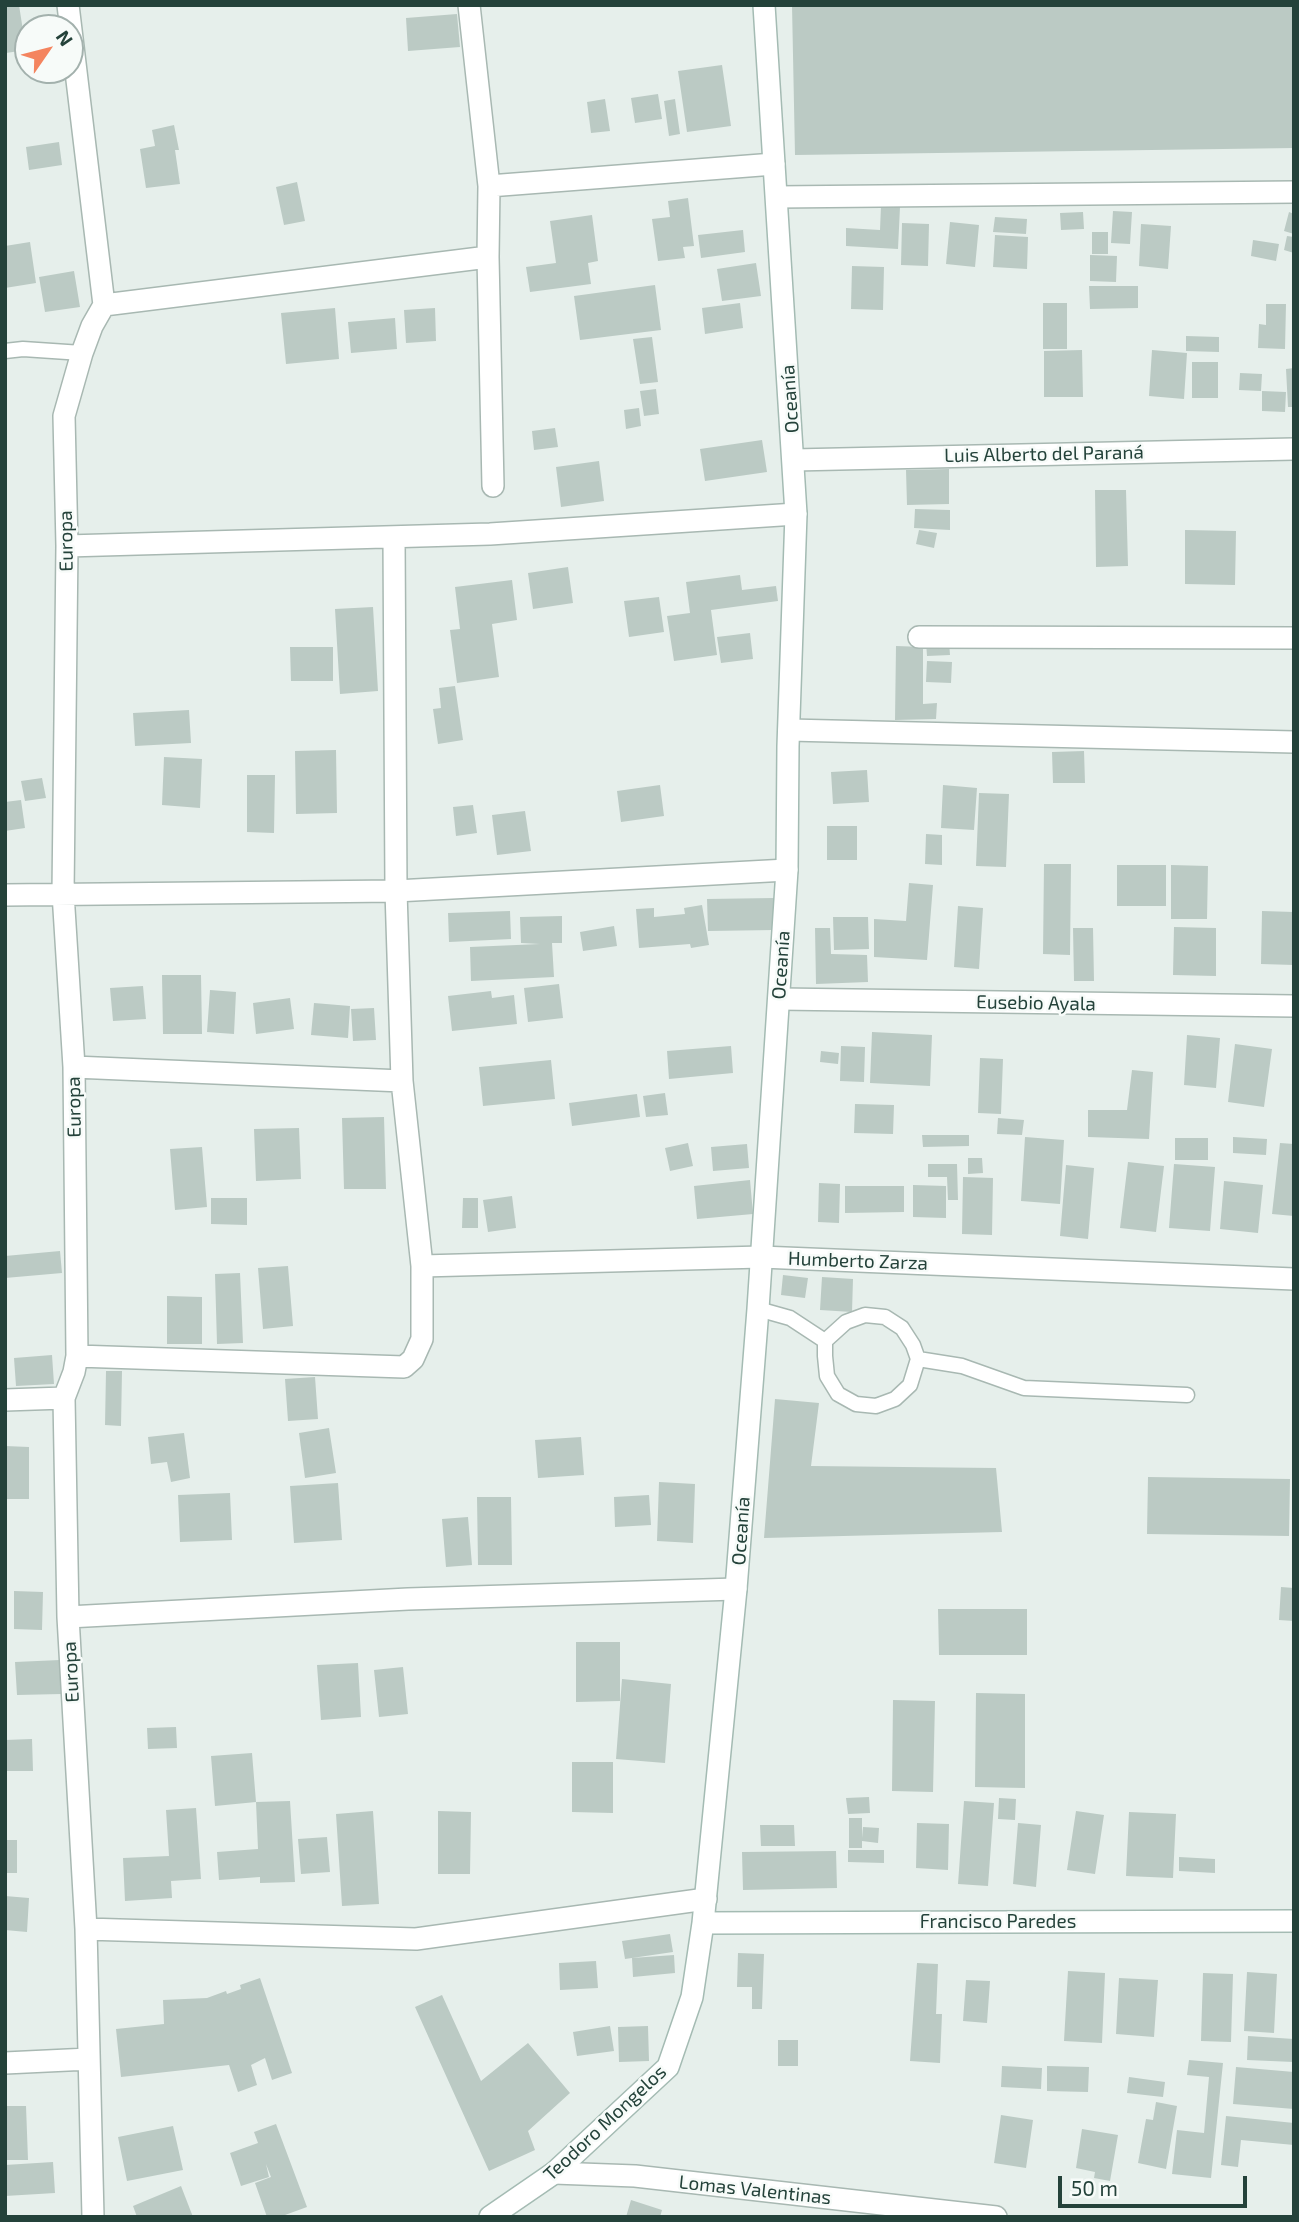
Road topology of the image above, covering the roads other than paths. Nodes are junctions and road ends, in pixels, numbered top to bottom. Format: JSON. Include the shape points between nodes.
{"nodes":[{"id":1,"x":68,"y":5,"type":"edge"},
{"id":2,"x":469,"y":5,"type":"edge"},
{"id":3,"x":764,"y":5,"type":"edge"},
{"id":4,"x":774,"y":164,"type":"junction"},
{"id":5,"x":489,"y":186,"type":"junction"},
{"id":6,"x":1294,"y":192,"type":"edge"},
{"id":7,"x":777,"y":197,"type":"junction"},
{"id":8,"x":488,"y":257,"type":"junction"},
{"id":9,"x":104,"y":305,"type":"junction"},
{"id":10,"x":5,"y":351,"type":"edge"},
{"id":11,"x":82,"y":353,"type":"junction"},
{"id":12,"x":1294,"y":449,"type":"edge"},
{"id":13,"x":794,"y":460,"type":"junction"},
{"id":14,"x":493,"y":485,"type":"dead end"},
{"id":15,"x":796,"y":514,"type":"junction"},
{"id":16,"x":394,"y":537,"type":"junction"},
{"id":17,"x":67,"y":546,"type":"junction"},
{"id":18,"x":919,"y":637,"type":"dead end"},
{"id":19,"x":1294,"y":638,"type":"edge"},
{"id":20,"x":789,"y":730,"type":"junction"},
{"id":21,"x":1294,"y":742,"type":"edge"},
{"id":22,"x":787,"y":870,"type":"junction"},
{"id":23,"x":396,"y":891,"type":"junction"},
{"id":24,"x":63,"y":893,"type":"junction"},
{"id":25,"x":5,"y":895,"type":"edge"},
{"id":26,"x":779,"y":999,"type":"junction"},
{"id":27,"x":1294,"y":1006,"type":"edge"},
{"id":28,"x":74,"y":1067,"type":"junction"},
{"id":29,"x":402,"y":1081,"type":"junction"},
{"id":30,"x":761,"y":1257,"type":"junction"},
{"id":31,"x":422,"y":1266,"type":"junction"},
{"id":32,"x":1294,"y":1279,"type":"edge"},
{"id":33,"x":758,"y":1309,"type":"junction"},
{"id":34,"x":825,"y":1341,"type":"junction"},
{"id":35,"x":77,"y":1356,"type":"junction"},
{"id":36,"x":918,"y":1359,"type":"junction"},
{"id":37,"x":1187,"y":1395,"type":"dead end"},
{"id":38,"x":64,"y":1398,"type":"junction"},
{"id":39,"x":5,"y":1400,"type":"edge"},
{"id":40,"x":736,"y":1589,"type":"junction"},
{"id":41,"x":68,"y":1617,"type":"junction"},
{"id":42,"x":706,"y":1899,"type":"junction"},
{"id":43,"x":1294,"y":1921,"type":"edge"},
{"id":44,"x":703,"y":1923,"type":"junction"},
{"id":45,"x":86,"y":1928,"type":"junction"},
{"id":46,"x":89,"y":2059,"type":"junction"},
{"id":47,"x":5,"y":2063,"type":"edge"},
{"id":48,"x":554,"y":2174,"type":"junction"},
{"id":49,"x":93,"y":2217,"type":"edge"},
{"id":50,"x":490,"y":2217,"type":"edge"},
{"id":51,"x":996,"y":2217,"type":"edge"}],
"edges":[{"from":1,"to":9,"type":"street"},
{"from":2,"to":5,"type":"street"},
{"from":3,"to":4,"type":"street","name":"Oceanía"},
{"from":4,"to":5,"type":"street"},
{"from":4,"to":7,"type":"street","name":"Oceanía"},
{"from":5,"to":8,"type":"street"},
{"from":6,"to":7,"type":"street"},
{"from":7,"to":13,"type":"street","name":"Oceanía"},
{"from":8,"to":9,"type":"street"},
{"from":8,"to":14,"type":"street"},
{"from":9,"to":11,"type":"street","name":"Europa"},
{"from":10,"to":11,"type":"lane"},
{"from":11,"to":17,"type":"street","name":"Europa","via":[[64,416]]},
{"from":12,"to":13,"type":"street","name":"Luis Alberto del Paraná"},
{"from":13,"to":15,"type":"street","name":"Oceanía"},
{"from":15,"to":16,"type":"street"},
{"from":15,"to":20,"type":"street","name":"Oceanía"},
{"from":16,"to":17,"type":"street"},
{"from":16,"to":23,"type":"street"},
{"from":17,"to":24,"type":"street","name":"Europa"},
{"from":18,"to":19,"type":"street"},
{"from":20,"to":21,"type":"street"},
{"from":20,"to":22,"type":"street","name":"Oceanía"},
{"from":22,"to":23,"type":"street"},
{"from":22,"to":26,"type":"street","name":"Oceanía"},
{"from":23,"to":24,"type":"street"},
{"from":23,"to":29,"type":"street"},
{"from":24,"to":25,"type":"street"},
{"from":24,"to":28,"type":"street","name":"Europa"},
{"from":26,"to":27,"type":"street","name":"Eusebio Ayala"},
{"from":26,"to":30,"type":"street","name":"Oceanía"},
{"from":28,"to":29,"type":"street"},
{"from":28,"to":35,"type":"street","name":"Europa"},
{"from":29,"to":31,"type":"street"},
{"from":30,"to":31,"type":"street","name":"Humberto Zarza"},
{"from":30,"to":32,"type":"street","name":"Humberto Zarza"},
{"from":30,"to":33,"type":"street","name":"Oceanía"},
{"from":31,"to":35,"type":"street","via":[[422,1339],[404,1367]]},
{"from":33,"to":34,"type":"lane","via":[[790,1318]]},
{"from":33,"to":40,"type":"street","name":"Oceanía"},
{"from":34,"to":36,"type":"lane","via":[[846,1322],[865,1315],[885,1317],[902,1328]]},
{"from":34,"to":36,"type":"lane","via":[[827,1376],[838,1394],[856,1404],[876,1406],[895,1399],[909,1385]]},
{"from":35,"to":38,"type":"street","name":"Europa"},
{"from":36,"to":37,"type":"lane","via":[[962,1366],[1024,1388]]},
{"from":38,"to":39,"type":"street"},
{"from":38,"to":41,"type":"street","name":"Europa"},
{"from":40,"to":41,"type":"street","via":[[408,1599]]},
{"from":40,"to":42,"type":"street","name":"Oceanía"},
{"from":41,"to":45,"type":"street","name":"Europa"},
{"from":42,"to":44,"type":"street","name":"Oceanía"},
{"from":42,"to":45,"type":"street","via":[[416,1939]]},
{"from":43,"to":44,"type":"street","name":"Francisco Paredes"},
{"from":44,"to":48,"type":"street","name":"Teodoro Mongelos","via":[[692,1997],[668,2067]]},
{"from":45,"to":46,"type":"street","name":"Europa"},
{"from":46,"to":47,"type":"street"},
{"from":46,"to":49,"type":"street","name":"Europa"},
{"from":48,"to":50,"type":"street","name":"Teodoro Mongelos"},
{"from":48,"to":51,"type":"street","name":"Lomas Valentinas","via":[[635,2176]]}]}
